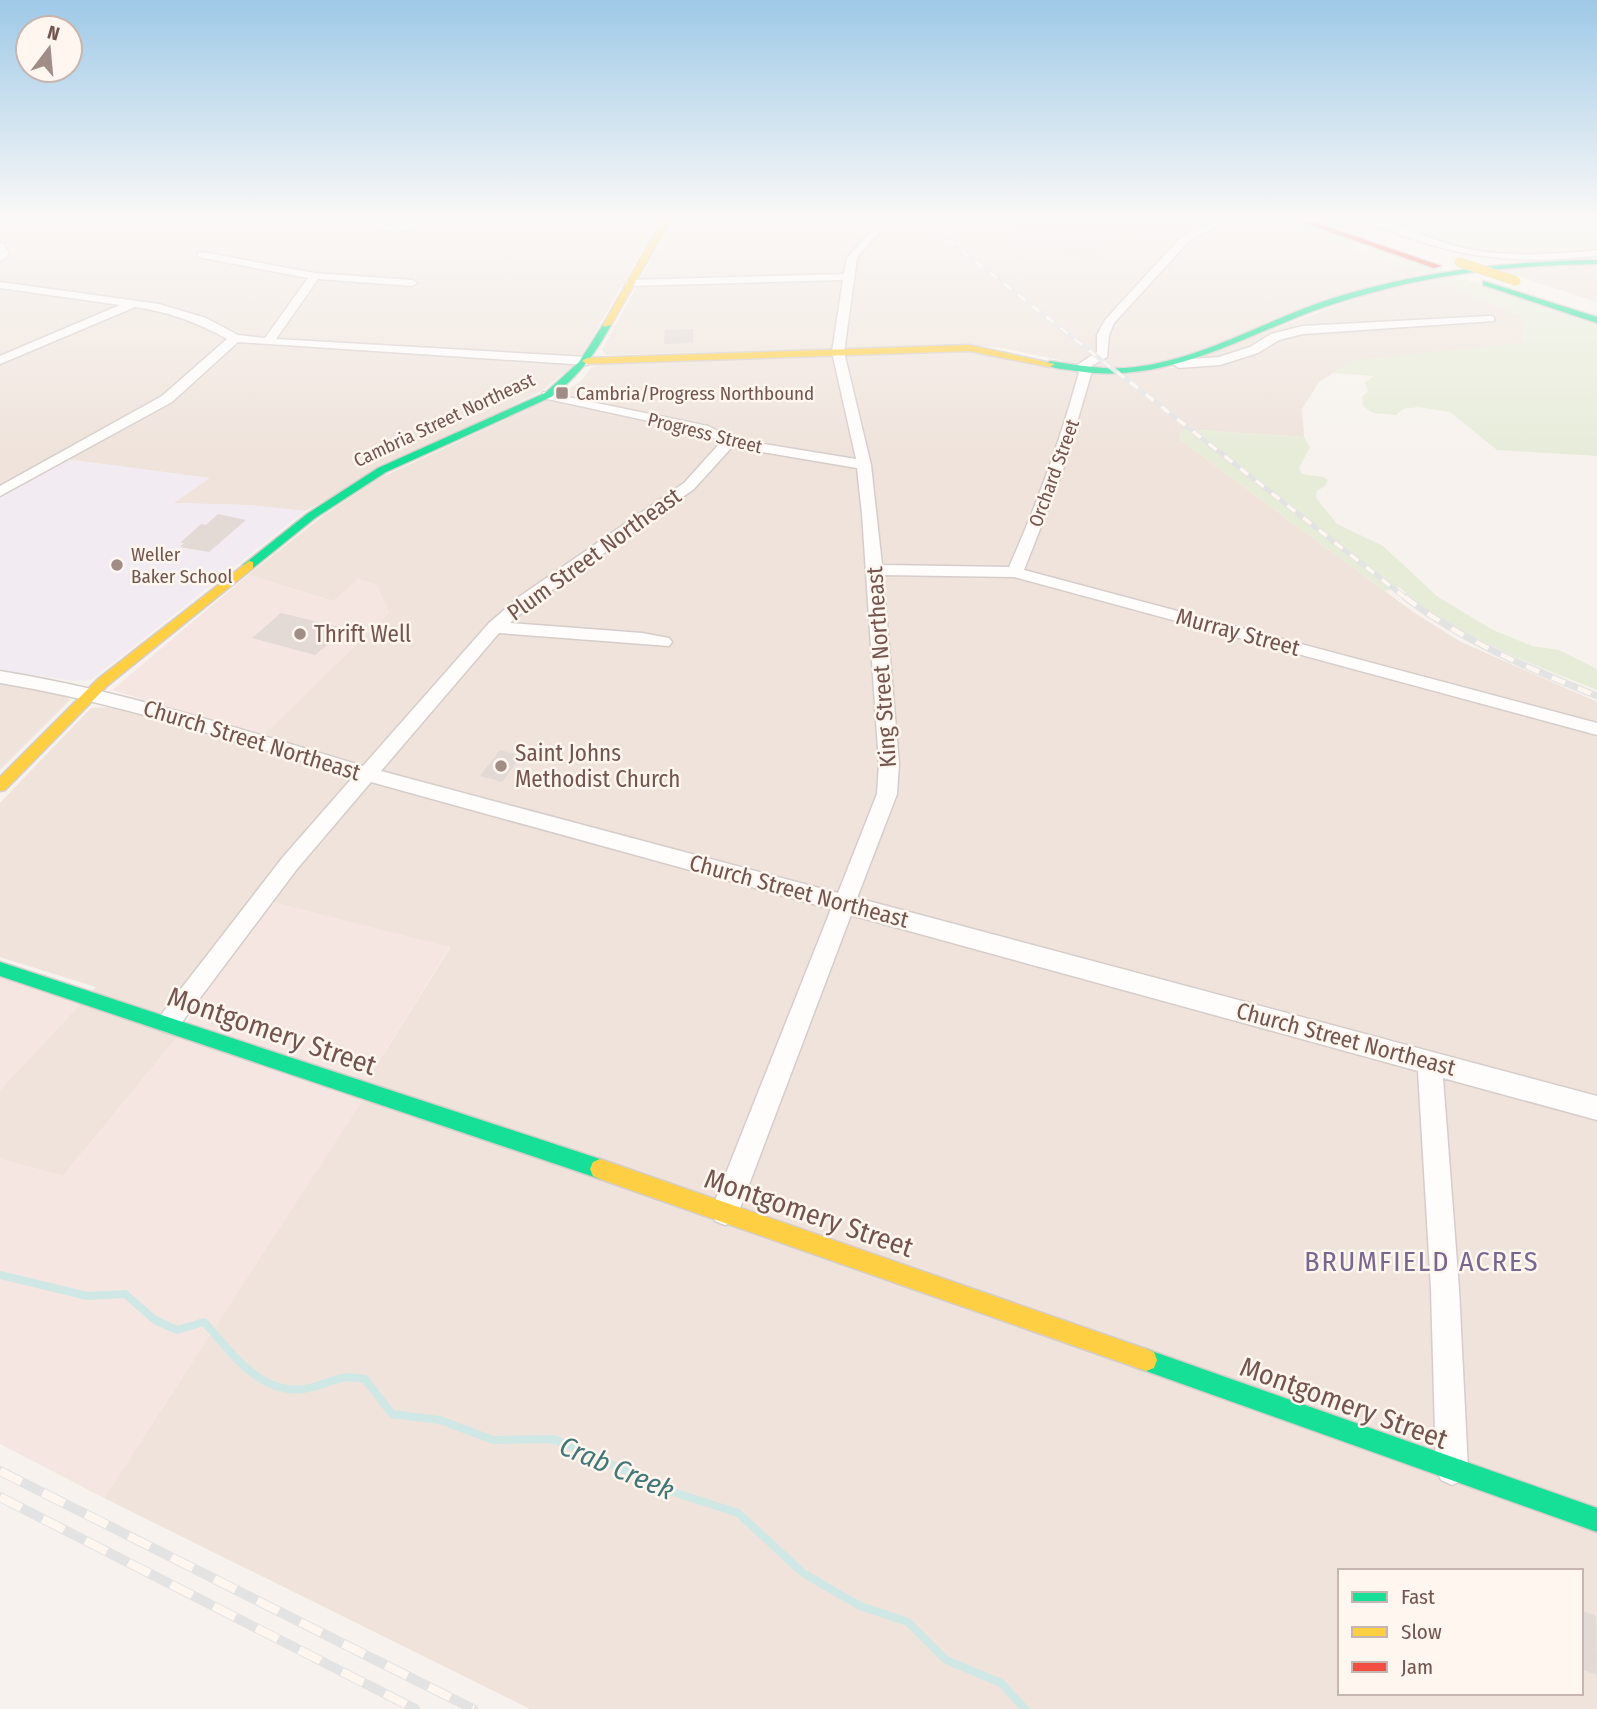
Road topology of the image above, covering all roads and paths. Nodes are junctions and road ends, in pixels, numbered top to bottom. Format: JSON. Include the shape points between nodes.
{"nodes":[{"id":1,"x":88,"y":297,"type":"edge"},
{"id":2,"x":300,"y":297,"type":"edge"},
{"id":3,"x":622,"y":297,"type":"edge"},
{"id":4,"x":846,"y":297,"type":"edge"},
{"id":5,"x":1133,"y":297,"type":"edge"},
{"id":6,"x":1348,"y":297,"type":"edge"},
{"id":7,"x":1527,"y":297,"type":"edge"},
{"id":8,"x":1563,"y":297,"type":"edge"},
{"id":9,"x":135,"y":303,"type":"junction"},
{"id":10,"x":1597,"y":308,"type":"edge"},
{"id":11,"x":1490,"y":319,"type":"dead end"},
{"id":12,"x":1597,"y":320,"type":"edge"},
{"id":13,"x":235,"y":338,"type":"junction"},
{"id":14,"x":268,"y":342,"type":"junction"},
{"id":15,"x":838,"y":352,"type":"junction"},
{"id":16,"x":0,"y":360,"type":"edge"},
{"id":17,"x":587,"y":361,"type":"junction"},
{"id":18,"x":1179,"y":363,"type":"junction"},
{"id":19,"x":1082,"y":370,"type":"junction"},
{"id":20,"x":548,"y":395,"type":"junction"},
{"id":21,"x":729,"y":442,"type":"junction"},
{"id":22,"x":864,"y":465,"type":"junction"},
{"id":23,"x":0,"y":492,"type":"edge"},
{"id":24,"x":875,"y":570,"type":"junction"},
{"id":25,"x":1015,"y":572,"type":"junction"},
{"id":26,"x":495,"y":627,"type":"junction"},
{"id":27,"x":663,"y":642,"type":"dead end"},
{"id":28,"x":0,"y":677,"type":"edge"},
{"id":29,"x":91,"y":694,"type":"junction"},
{"id":30,"x":1597,"y":729,"type":"edge"},
{"id":31,"x":366,"y":774,"type":"junction"},
{"id":32,"x":0,"y":786,"type":"edge"},
{"id":33,"x":844,"y":902,"type":"junction"},
{"id":34,"x":0,"y":969,"type":"edge"},
{"id":35,"x":167,"y":1023,"type":"junction"},
{"id":36,"x":1430,"y":1062,"type":"junction"},
{"id":37,"x":1597,"y":1108,"type":"edge"},
{"id":38,"x":725,"y":1211,"type":"junction"},
{"id":39,"x":1451,"y":1469,"type":"junction"},
{"id":40,"x":1597,"y":1520,"type":"edge"}],
"edges":[{"from":1,"to":9,"type":"street"},
{"from":2,"to":14,"type":"street"},
{"from":3,"to":17,"type":"main road","name":"Cambria Street Northeast"},
{"from":4,"to":15,"type":"street","name":"King Street Northeast"},
{"from":5,"to":19,"type":"street","via":[[1103,335],[1102,354]]},
{"from":6,"to":18,"type":"main road"},
{"from":7,"to":12,"type":"main road"},
{"from":8,"to":10,"type":"main road","bridge":true},
{"from":9,"to":13,"type":"street","via":[[182,313]]},
{"from":9,"to":16,"type":"street"},
{"from":11,"to":18,"type":"street","via":[[1303,330],[1220,361]]},
{"from":13,"to":14,"type":"street"},
{"from":13,"to":23,"type":"street","via":[[167,399]]},
{"from":14,"to":17,"type":"street"},
{"from":15,"to":17,"type":"main road"},
{"from":15,"to":19,"type":"main road","via":[[989,349]]},
{"from":15,"to":22,"type":"street","name":"King Street Northeast"},
{"from":17,"to":20,"type":"main road","name":"Cambria Street Northeast"},
{"from":18,"to":19,"type":"main road","via":[[1106,372]]},
{"from":19,"to":25,"type":"street","name":"Orchard Street","via":[[1061,460]]},
{"from":20,"to":21,"type":"street","name":"Progress Street","via":[[708,430]]},
{"from":20,"to":29,"type":"main road","name":"Cambria Street Northeast","via":[[382,470],[332,501]]},
{"from":21,"to":22,"type":"street","name":"Progress Street"},
{"from":21,"to":26,"type":"street","name":"Plum Street Northeast","via":[[688,486]]},
{"from":22,"to":24,"type":"street","name":"King Street Northeast"},
{"from":24,"to":25,"type":"street","name":"Murray Street"},
{"from":24,"to":33,"type":"street","name":"King Street Northeast","via":[[889,764],[887,794]]},
{"from":25,"to":30,"type":"street","name":"Murray Street"},
{"from":26,"to":27,"type":"street"},
{"from":26,"to":31,"type":"street","name":"Plum Street Northeast"},
{"from":28,"to":29,"type":"street","name":"Church Street Northeast"},
{"from":29,"to":31,"type":"street","name":"Church Street Northeast"},
{"from":29,"to":32,"type":"main road","name":"Cambria Street Northeast"},
{"from":31,"to":33,"type":"street","name":"Church Street Northeast"},
{"from":31,"to":35,"type":"street","name":"Plum Street Northeast","via":[[290,863]]},
{"from":33,"to":36,"type":"street","name":"Church Street Northeast"},
{"from":33,"to":38,"type":"street","name":"King Street Northeast"},
{"from":34,"to":35,"type":"main road","name":"Montgomery Street"},
{"from":35,"to":38,"type":"main road","name":"Montgomery Street"},
{"from":36,"to":37,"type":"street","name":"Church Street Northeast"},
{"from":36,"to":39,"type":"street"},
{"from":38,"to":39,"type":"main road","name":"Montgomery Street"},
{"from":39,"to":40,"type":"main road","name":"Montgomery Street"}]}
